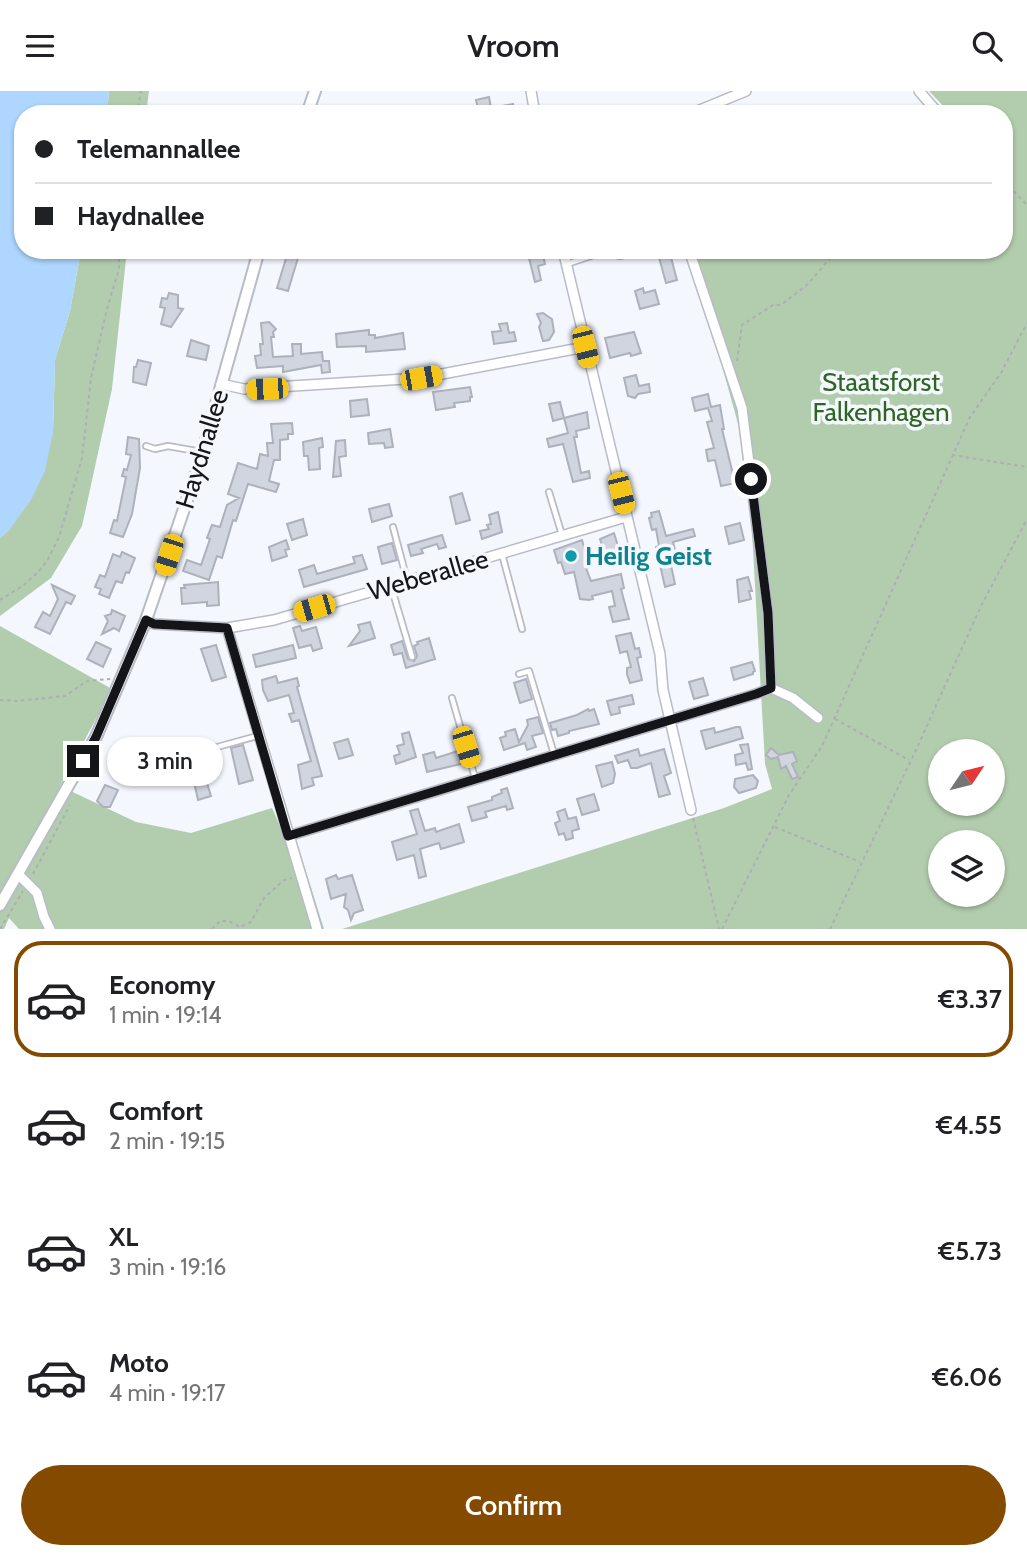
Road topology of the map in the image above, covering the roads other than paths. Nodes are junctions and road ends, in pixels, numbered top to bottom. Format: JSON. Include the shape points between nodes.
{"nodes":[{"id":1,"x":746,"y":91,"type":"edge"},
{"id":2,"x":919,"y":91,"type":"edge"},
{"id":3,"x":712,"y":105,"type":"edge"},
{"id":4,"x":931,"y":105,"type":"edge"},
{"id":5,"x":256,"y":259,"type":"edge"},
{"id":6,"x":565,"y":259,"type":"edge"},
{"id":7,"x":581,"y":259,"type":"edge"},
{"id":8,"x":692,"y":259,"type":"edge"},
{"id":9,"x":566,"y":264,"type":"junction"},
{"id":10,"x":585,"y":347,"type":"junction"},
{"id":11,"x":221,"y":384,"type":"junction"},
{"id":12,"x":146,"y":446,"type":"dead end"},
{"id":13,"x":202,"y":452,"type":"junction"},
{"id":14,"x":549,"y":492,"type":"dead end"},
{"id":15,"x":626,"y":517,"type":"junction"},
{"id":16,"x":393,"y":527,"type":"dead end"},
{"id":17,"x":562,"y":536,"type":"junction"},
{"id":18,"x":502,"y":554,"type":"junction"},
{"id":19,"x":408,"y":581,"type":"junction"},
{"id":20,"x":391,"y":586,"type":"junction"},
{"id":21,"x":146,"y":620,"type":"junction"},
{"id":22,"x":227,"y":628,"type":"junction"},
{"id":23,"x":522,"y":629,"type":"dead end"},
{"id":24,"x":412,"y":657,"type":"dead end"},
{"id":25,"x":519,"y":674,"type":"dead end"},
{"id":26,"x":771,"y":688,"type":"junction"},
{"id":27,"x":452,"y":698,"type":"dead end"},
{"id":28,"x":818,"y":718,"type":"dead end"},
{"id":29,"x":671,"y":719,"type":"junction"},
{"id":30,"x":258,"y":736,"type":"junction"},
{"id":31,"x":210,"y":750,"type":"dead end"},
{"id":32,"x":554,"y":754,"type":"junction"},
{"id":33,"x":475,"y":778,"type":"junction"},
{"id":34,"x":691,"y":810,"type":"road end"},
{"id":35,"x":288,"y":836,"type":"junction"},
{"id":36,"x":18,"y":874,"type":"junction"},
{"id":37,"x":0,"y":905,"type":"edge"},
{"id":38,"x":50,"y":929,"type":"edge"},
{"id":39,"x":317,"y":929,"type":"edge"}],
"edges":[{"from":1,"to":3,"type":"street"},
{"from":2,"to":4,"type":"street"},
{"from":5,"to":11,"type":"street","name":"Haydnallee"},
{"from":6,"to":9,"type":"street"},
{"from":7,"to":9,"type":"lane"},
{"from":8,"to":26,"type":"street","via":[[742,408],[768,613]]},
{"from":9,"to":10,"type":"street"},
{"from":10,"to":11,"type":"street","via":[[421,378],[244,389]]},
{"from":10,"to":15,"type":"street"},
{"from":11,"to":13,"type":"street","name":"Haydnallee"},
{"from":12,"to":13,"type":"lane"},
{"from":13,"to":21,"type":"street","name":"Haydnallee"},
{"from":14,"to":17,"type":"lane"},
{"from":15,"to":17,"type":"street","name":"Weberallee"},
{"from":15,"to":29,"type":"street"},
{"from":16,"to":19,"type":"lane"},
{"from":17,"to":18,"type":"street","name":"Weberallee"},
{"from":18,"to":19,"type":"street","name":"Weberallee"},
{"from":18,"to":23,"type":"lane"},
{"from":19,"to":20,"type":"street","name":"Weberallee"},
{"from":20,"to":22,"type":"street","name":"Weberallee"},
{"from":20,"to":24,"type":"lane"},
{"from":21,"to":22,"type":"street","name":"Weberallee"},
{"from":21,"to":36,"type":"street","name":"Haydnallee","via":[[96,737]]},
{"from":22,"to":30,"type":"street"},
{"from":25,"to":32,"type":"lane","via":[[529,671]]},
{"from":26,"to":28,"type":"street"},
{"from":26,"to":29,"type":"street"},
{"from":27,"to":33,"type":"lane"},
{"from":29,"to":32,"type":"street"},
{"from":29,"to":34,"type":"street"},
{"from":30,"to":31,"type":"lane"},
{"from":30,"to":35,"type":"street"},
{"from":32,"to":33,"type":"street"},
{"from":33,"to":35,"type":"street"},
{"from":35,"to":39,"type":"street"},
{"from":36,"to":37,"type":"street","name":"Haydnallee"},
{"from":36,"to":38,"type":"street","via":[[37,893]]}]}
